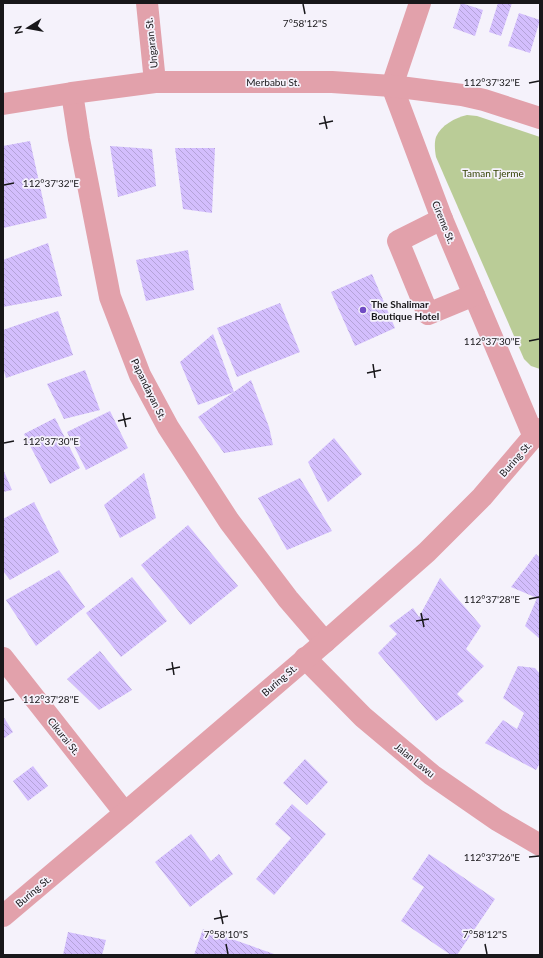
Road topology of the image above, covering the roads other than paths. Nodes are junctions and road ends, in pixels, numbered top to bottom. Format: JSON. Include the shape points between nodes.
{"nodes":[{"id":1,"x":147,"y":3,"type":"edge"},
{"id":2,"x":420,"y":3,"type":"edge"},
{"id":3,"x":155,"y":82,"type":"junction"},
{"id":4,"x":392,"y":86,"type":"junction"},
{"id":5,"x":72,"y":93,"type":"junction"},
{"id":6,"x":3,"y":104,"type":"edge"},
{"id":7,"x":540,"y":118,"type":"edge"},
{"id":8,"x":442,"y":219,"type":"junction"},
{"id":9,"x":474,"y":295,"type":"junction"},
{"id":10,"x":537,"y":433,"type":"edge"},
{"id":11,"x":324,"y":642,"type":"junction"},
{"id":12,"x":3,"y":658,"type":"edge"},
{"id":13,"x":305,"y":658,"type":"junction"},
{"id":14,"x":125,"y":813,"type":"junction"},
{"id":15,"x":538,"y":839,"type":"edge"},
{"id":16,"x":3,"y":916,"type":"edge"}],
"edges":[{"from":1,"to":3,"type":"street","name":"Ungaran St."},
{"from":2,"to":4,"type":"street"},
{"from":3,"to":4,"type":"street","name":"Merbabu St.","via":[[332,82]]},
{"from":3,"to":5,"type":"street","name":"Merbabu St."},
{"from":4,"to":7,"type":"street","name":"Merbabu St.","via":[[462,95]]},
{"from":4,"to":8,"type":"street","name":"Cireme St."},
{"from":5,"to":6,"type":"street","name":"Merbabu St."},
{"from":5,"to":11,"type":"street","name":"Papandayan St.","via":[[78,139],[110,297],[140,375],[168,427],[229,521]]},
{"from":8,"to":9,"type":"street","name":"Cireme St."},
{"from":8,"to":9,"type":"street","via":[[398,241],[428,314]]},
{"from":9,"to":10,"type":"street","name":"Cireme St."},
{"from":10,"to":11,"type":"street","name":"Buring St.","via":[[482,497],[427,552]]},
{"from":11,"to":13,"type":"street","name":"Buring St."},
{"from":12,"to":14,"type":"street","name":"Cikurai St."},
{"from":13,"to":14,"type":"street","name":"Buring St."},
{"from":13,"to":15,"type":"street","name":"Jalan Lawu","via":[[363,717],[432,774],[497,820]]},
{"from":14,"to":16,"type":"street","name":"Buring St."}]}
